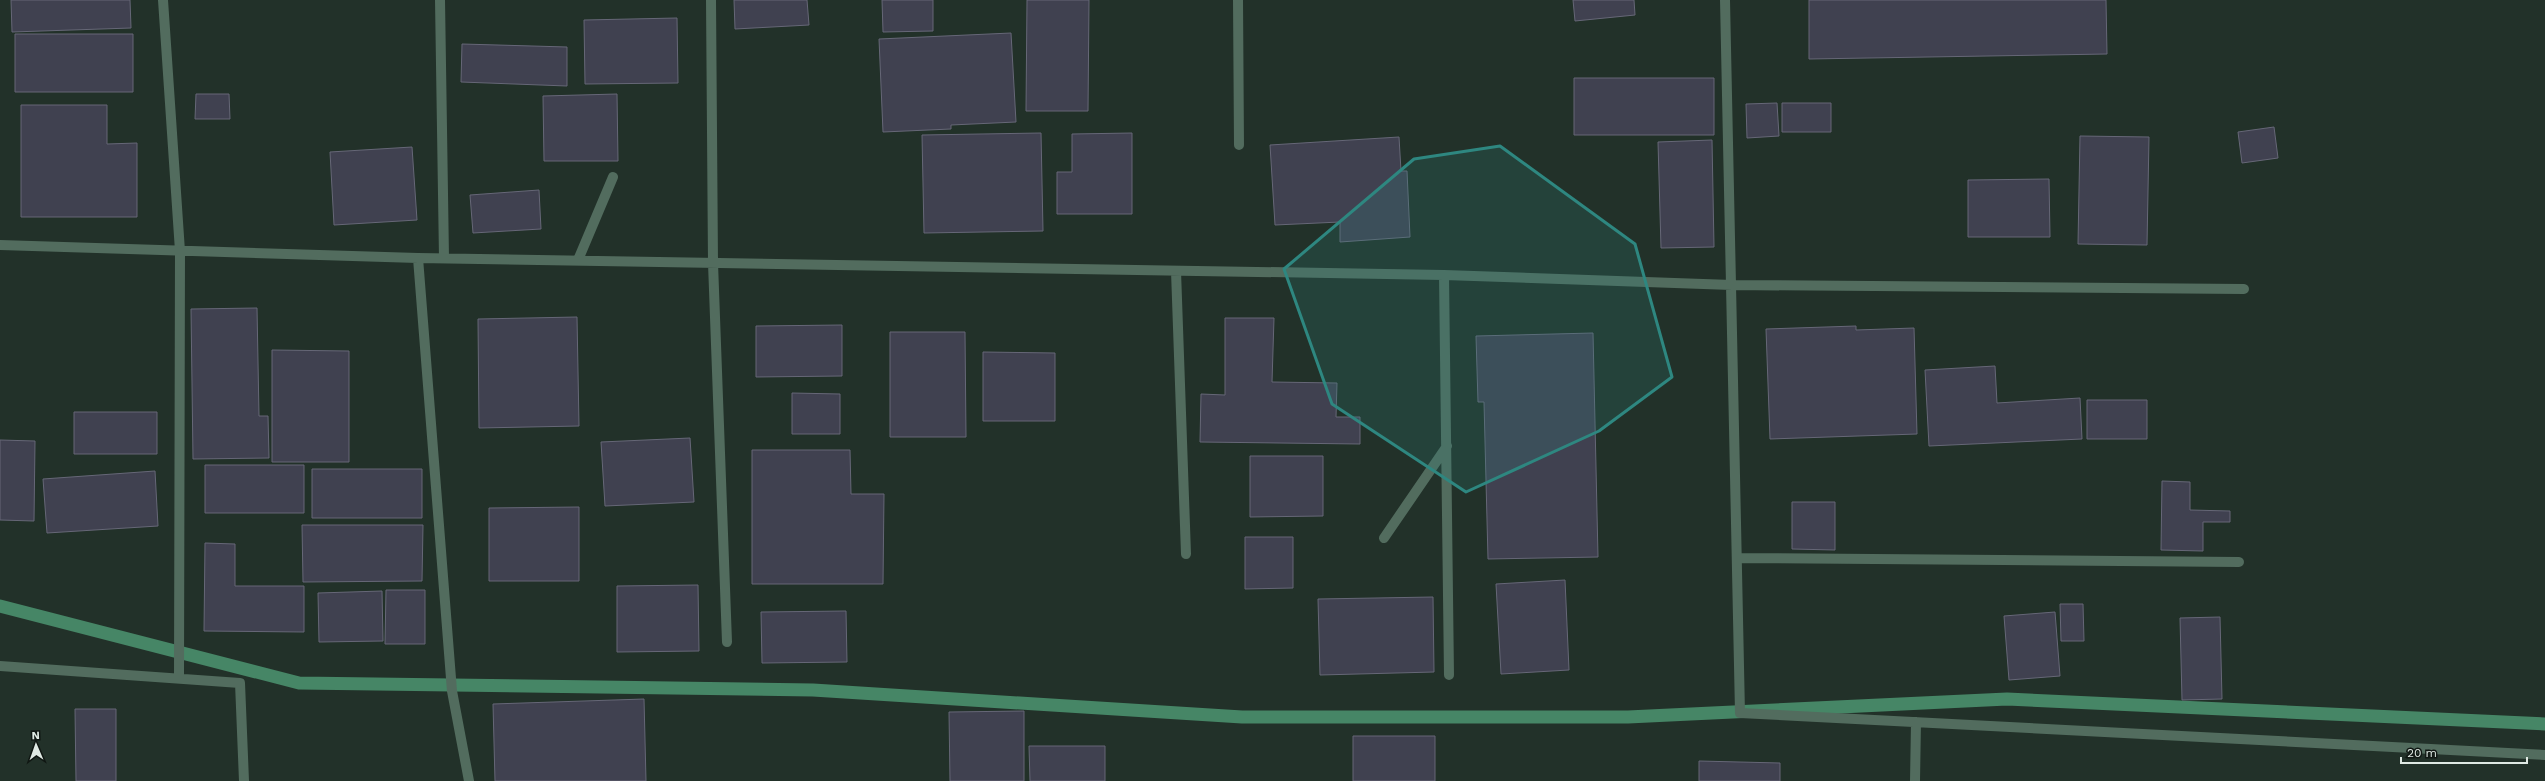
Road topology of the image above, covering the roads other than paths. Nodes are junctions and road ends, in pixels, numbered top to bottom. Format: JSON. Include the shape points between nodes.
{"nodes":[{"id":1,"x":163,"y":0,"type":"edge"},
{"id":2,"x":440,"y":0,"type":"edge"},
{"id":3,"x":711,"y":0,"type":"edge"},
{"id":4,"x":1238,"y":0,"type":"edge"},
{"id":5,"x":1725,"y":0,"type":"edge"},
{"id":6,"x":1239,"y":145,"type":"dead end"},
{"id":7,"x":613,"y":177,"type":"dead end"},
{"id":8,"x":0,"y":245,"type":"edge"},
{"id":9,"x":180,"y":251,"type":"junction"},
{"id":10,"x":418,"y":258,"type":"junction"},
{"id":11,"x":444,"y":258,"type":"junction"},
{"id":12,"x":578,"y":260,"type":"junction"},
{"id":13,"x":713,"y":263,"type":"junction"},
{"id":14,"x":1176,"y":271,"type":"junction"},
{"id":15,"x":1444,"y":275,"type":"junction"},
{"id":16,"x":1732,"y":285,"type":"junction"},
{"id":17,"x":2244,"y":289,"type":"dead end"},
{"id":18,"x":1447,"y":446,"type":"junction"},
{"id":19,"x":1384,"y":538,"type":"dead end"},
{"id":20,"x":1186,"y":554,"type":"dead end"},
{"id":21,"x":1737,"y":558,"type":"junction"},
{"id":22,"x":2240,"y":562,"type":"dead end"},
{"id":23,"x":727,"y":642,"type":"dead end"},
{"id":24,"x":0,"y":666,"type":"edge"},
{"id":25,"x":179,"y":675,"type":"junction"},
{"id":26,"x":1449,"y":675,"type":"dead end"},
{"id":27,"x":1916,"y":722,"type":"junction"},
{"id":28,"x":2545,"y":755,"type":"edge"},
{"id":29,"x":244,"y":781,"type":"edge"},
{"id":30,"x":469,"y":781,"type":"edge"},
{"id":31,"x":1915,"y":781,"type":"edge"}],
"edges":[{"from":1,"to":9,"type":"street"},
{"from":2,"to":11,"type":"street"},
{"from":3,"to":13,"type":"street"},
{"from":4,"to":6,"type":"street"},
{"from":5,"to":16,"type":"street"},
{"from":7,"to":12,"type":"street"},
{"from":8,"to":9,"type":"street"},
{"from":9,"to":10,"type":"street"},
{"from":9,"to":25,"type":"street"},
{"from":10,"to":11,"type":"street"},
{"from":10,"to":30,"type":"street","via":[[449,665]]},
{"from":11,"to":12,"type":"street"},
{"from":12,"to":13,"type":"street"},
{"from":13,"to":14,"type":"street"},
{"from":13,"to":23,"type":"street"},
{"from":14,"to":15,"type":"street"},
{"from":14,"to":20,"type":"street"},
{"from":15,"to":16,"type":"street"},
{"from":15,"to":18,"type":"street"},
{"from":16,"to":17,"type":"street"},
{"from":16,"to":21,"type":"street"},
{"from":18,"to":19,"type":"street"},
{"from":18,"to":26,"type":"street"},
{"from":21,"to":22,"type":"street"},
{"from":21,"to":27,"type":"street","via":[[1740,712]]},
{"from":24,"to":25,"type":"street"},
{"from":25,"to":29,"type":"street","via":[[240,683]]},
{"from":27,"to":28,"type":"street"},
{"from":27,"to":31,"type":"street"}]}
